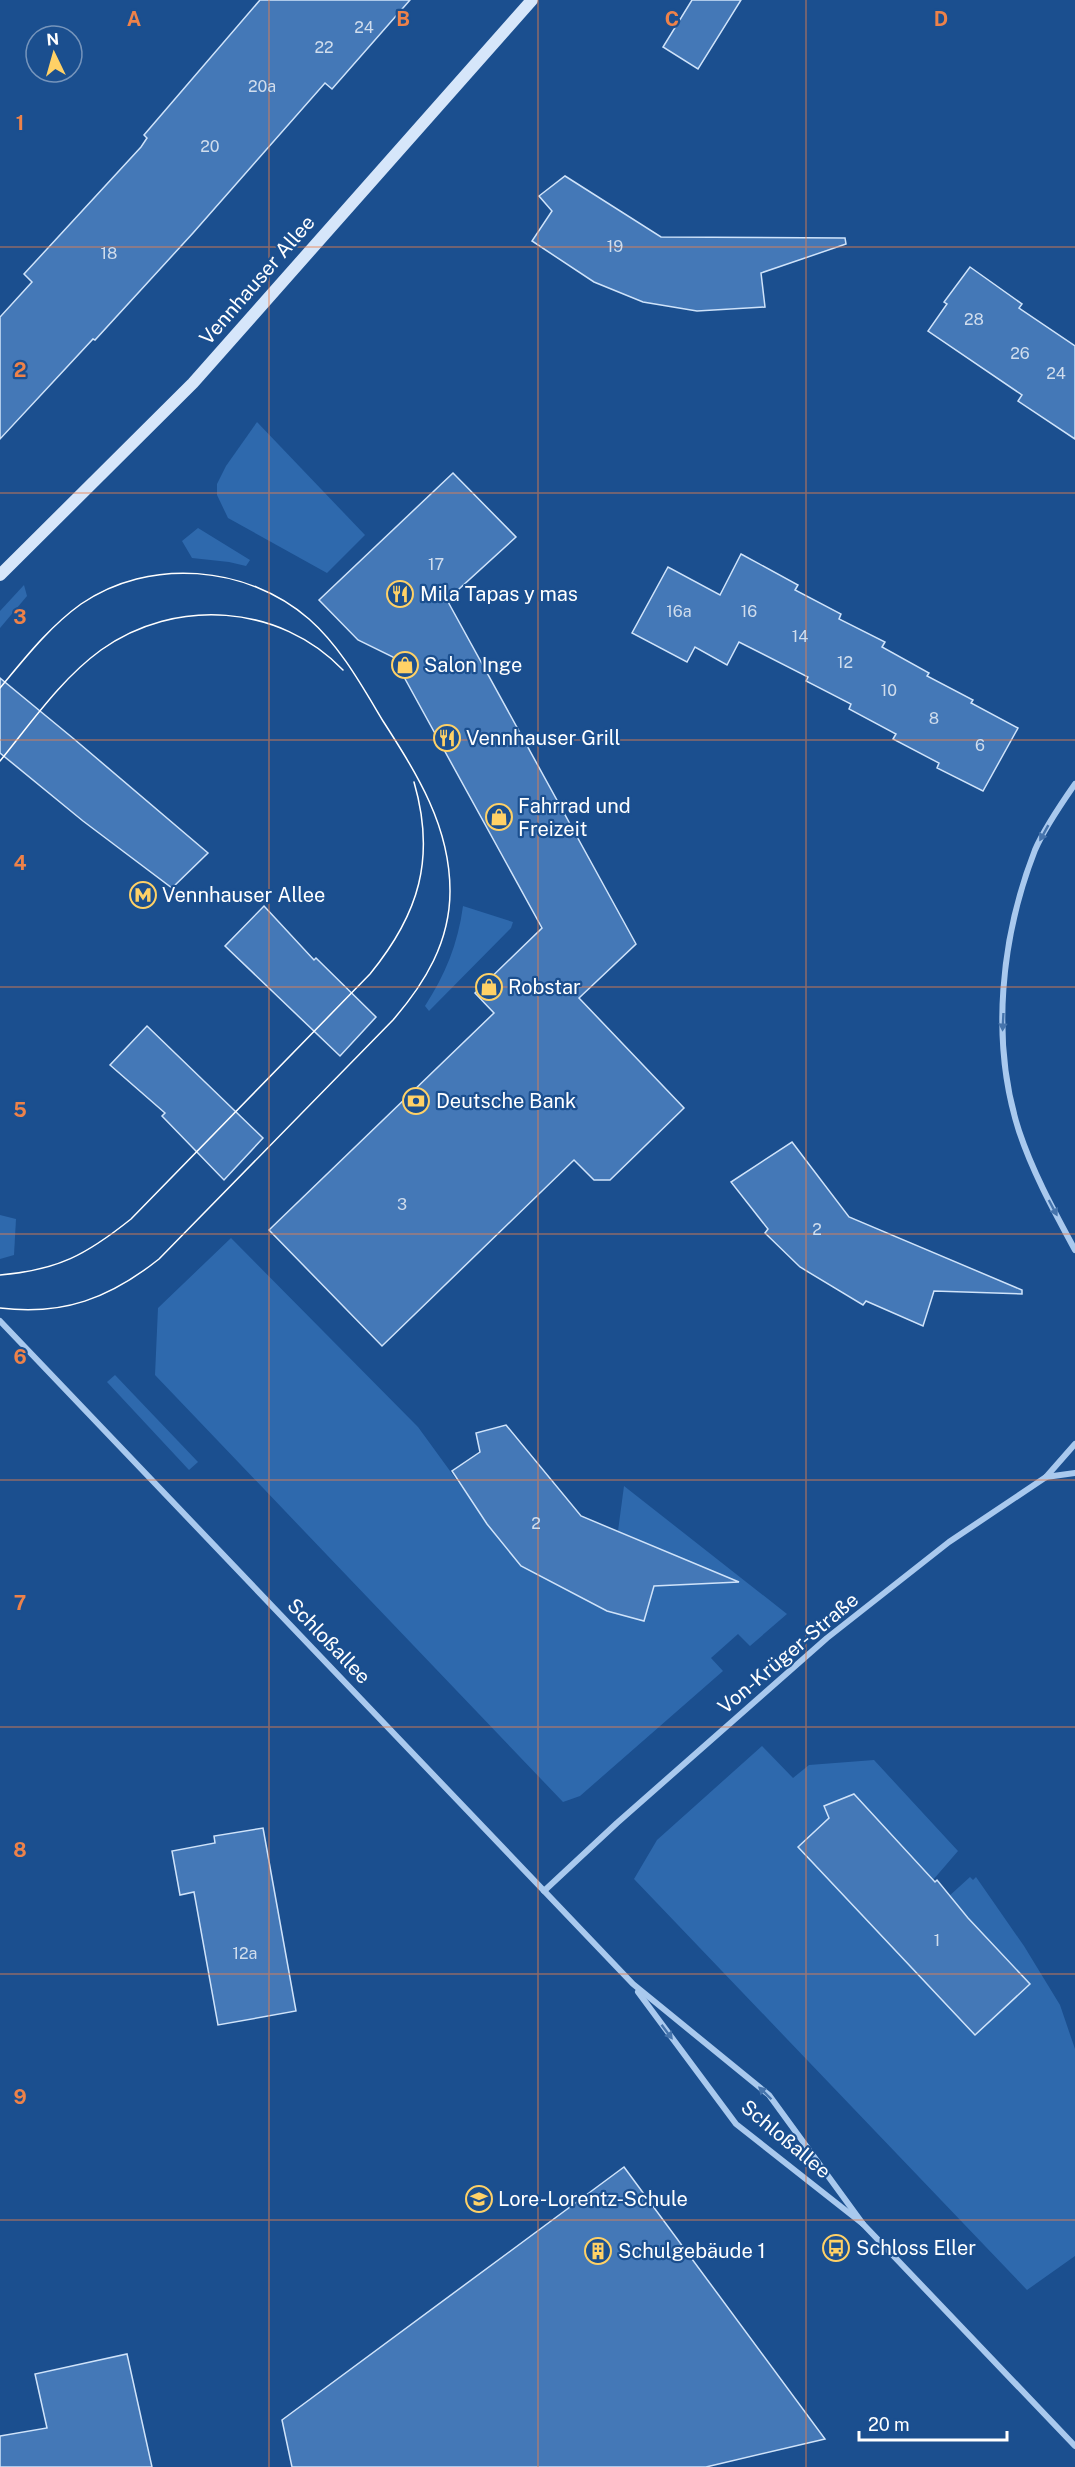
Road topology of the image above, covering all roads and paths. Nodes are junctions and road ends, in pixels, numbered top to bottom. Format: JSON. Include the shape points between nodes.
{"nodes":[{"id":1,"x":532,"y":0,"type":"edge"},
{"id":2,"x":0,"y":575,"type":"edge"},
{"id":3,"x":1075,"y":784,"type":"edge"},
{"id":4,"x":1075,"y":1250,"type":"edge"},
{"id":5,"x":0,"y":1321,"type":"edge"},
{"id":6,"x":1075,"y":1444,"type":"edge"},
{"id":7,"x":1075,"y":1473,"type":"edge"},
{"id":8,"x":1046,"y":1477,"type":"junction"},
{"id":9,"x":544,"y":1892,"type":"junction"},
{"id":10,"x":633,"y":1984,"type":"junction"},
{"id":11,"x":863,"y":2224,"type":"junction"},
{"id":12,"x":1075,"y":2446,"type":"edge"}],
"edges":[{"from":1,"to":2,"type":"main road","name":"Vennhauser Allee","via":[[200,374]]},
{"from":3,"to":4,"type":"street","one_way":true,"via":[[1036,848],[1020,894],[1006,961],[1002,1033],[1007,1080],[1019,1129],[1039,1183]]},
{"from":5,"to":9,"type":"street","name":"Schloßallee"},
{"from":6,"to":8,"type":"street"},
{"from":7,"to":8,"type":"street","name":"Von-Krüger-Straße"},
{"from":8,"to":9,"type":"street","name":"Von-Krüger-Straße","via":[[949,1542],[827,1638]]},
{"from":9,"to":10,"type":"street","name":"Schloßallee"},
{"from":11,"to":10,"type":"street","name":"Schloßallee","one_way":true,"via":[[769,2095]]},
{"from":10,"to":11,"type":"street","name":"Schloßallee","one_way":true,"via":[[736,2124]]},
{"from":11,"to":12,"type":"street","name":"Schloßallee"}]}
